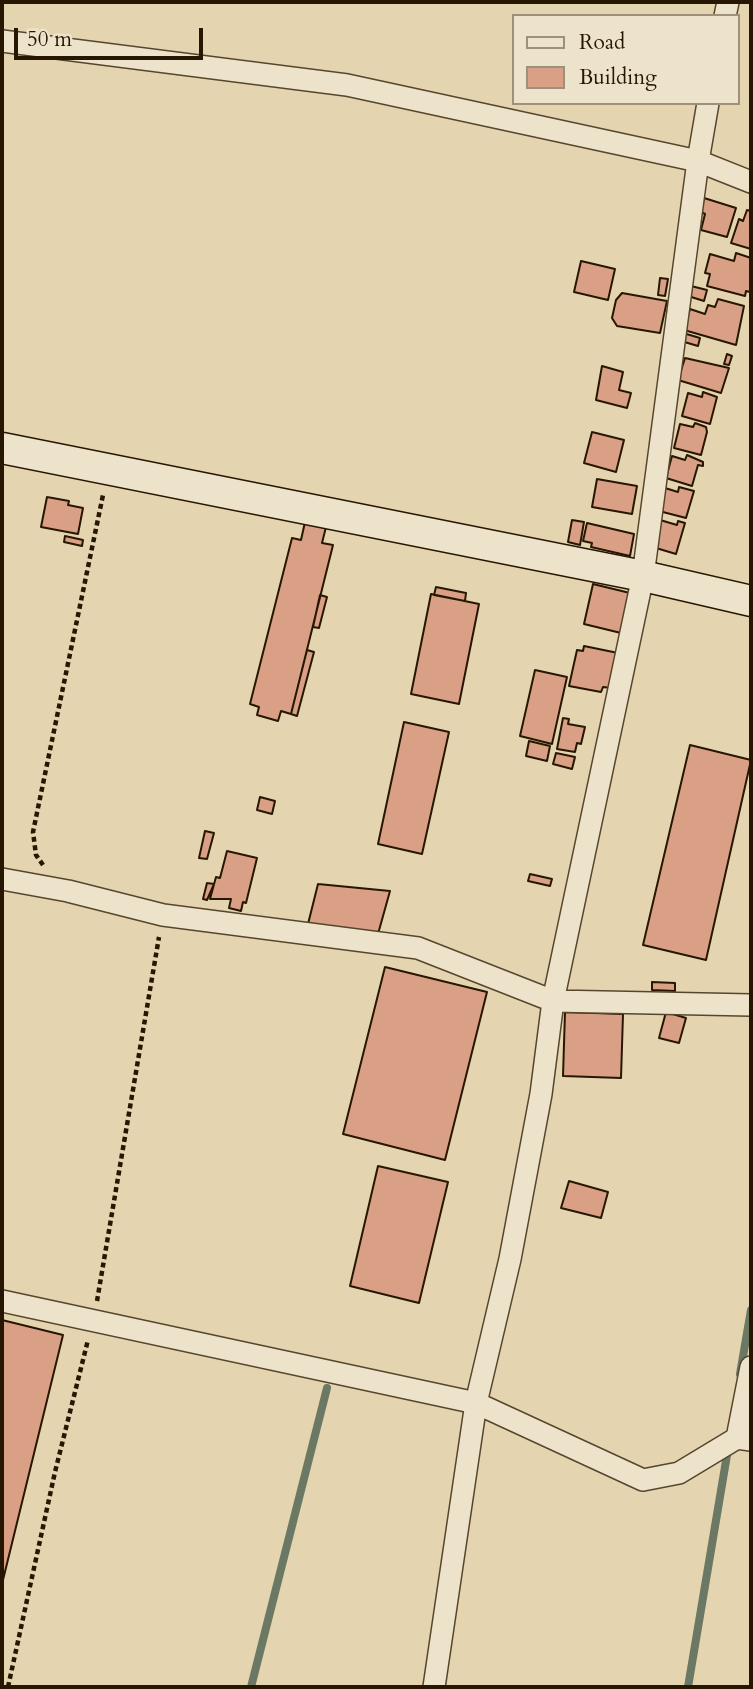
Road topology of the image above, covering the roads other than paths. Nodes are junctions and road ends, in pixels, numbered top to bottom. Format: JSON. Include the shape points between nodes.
{"nodes":[{"id":1,"x":2,"y":41,"type":"edge"},
{"id":2,"x":709,"y":105,"type":"edge"},
{"id":3,"x":698,"y":161,"type":"junction"},
{"id":4,"x":751,"y":182,"type":"edge"},
{"id":5,"x":2,"y":448,"type":"edge"},
{"id":6,"x":643,"y":576,"type":"junction"},
{"id":7,"x":751,"y":601,"type":"edge"},
{"id":8,"x":2,"y":879,"type":"edge"},
{"id":9,"x":553,"y":1001,"type":"junction"},
{"id":10,"x":751,"y":1005,"type":"edge"},
{"id":11,"x":2,"y":1301,"type":"edge"},
{"id":12,"x":751,"y":1367,"type":"edge"},
{"id":13,"x":476,"y":1403,"type":"junction"},
{"id":14,"x":744,"y":1439,"type":"edge"},
{"id":15,"x":434,"y":1687,"type":"edge"}],
"edges":[{"from":1,"to":3,"type":"street","via":[[346,85]]},
{"from":2,"to":3,"type":"street"},
{"from":3,"to":4,"type":"street"},
{"from":3,"to":6,"type":"street"},
{"from":5,"to":6,"type":"street"},
{"from":6,"to":7,"type":"street"},
{"from":6,"to":9,"type":"street"},
{"from":8,"to":9,"type":"street","via":[[163,915],[418,948]]},
{"from":9,"to":10,"type":"street"},
{"from":9,"to":13,"type":"street","via":[[513,1245]]},
{"from":11,"to":13,"type":"street"},
{"from":12,"to":14,"type":"street"},
{"from":13,"to":14,"type":"street","via":[[643,1480],[679,1473]]},
{"from":13,"to":15,"type":"street"}]}
